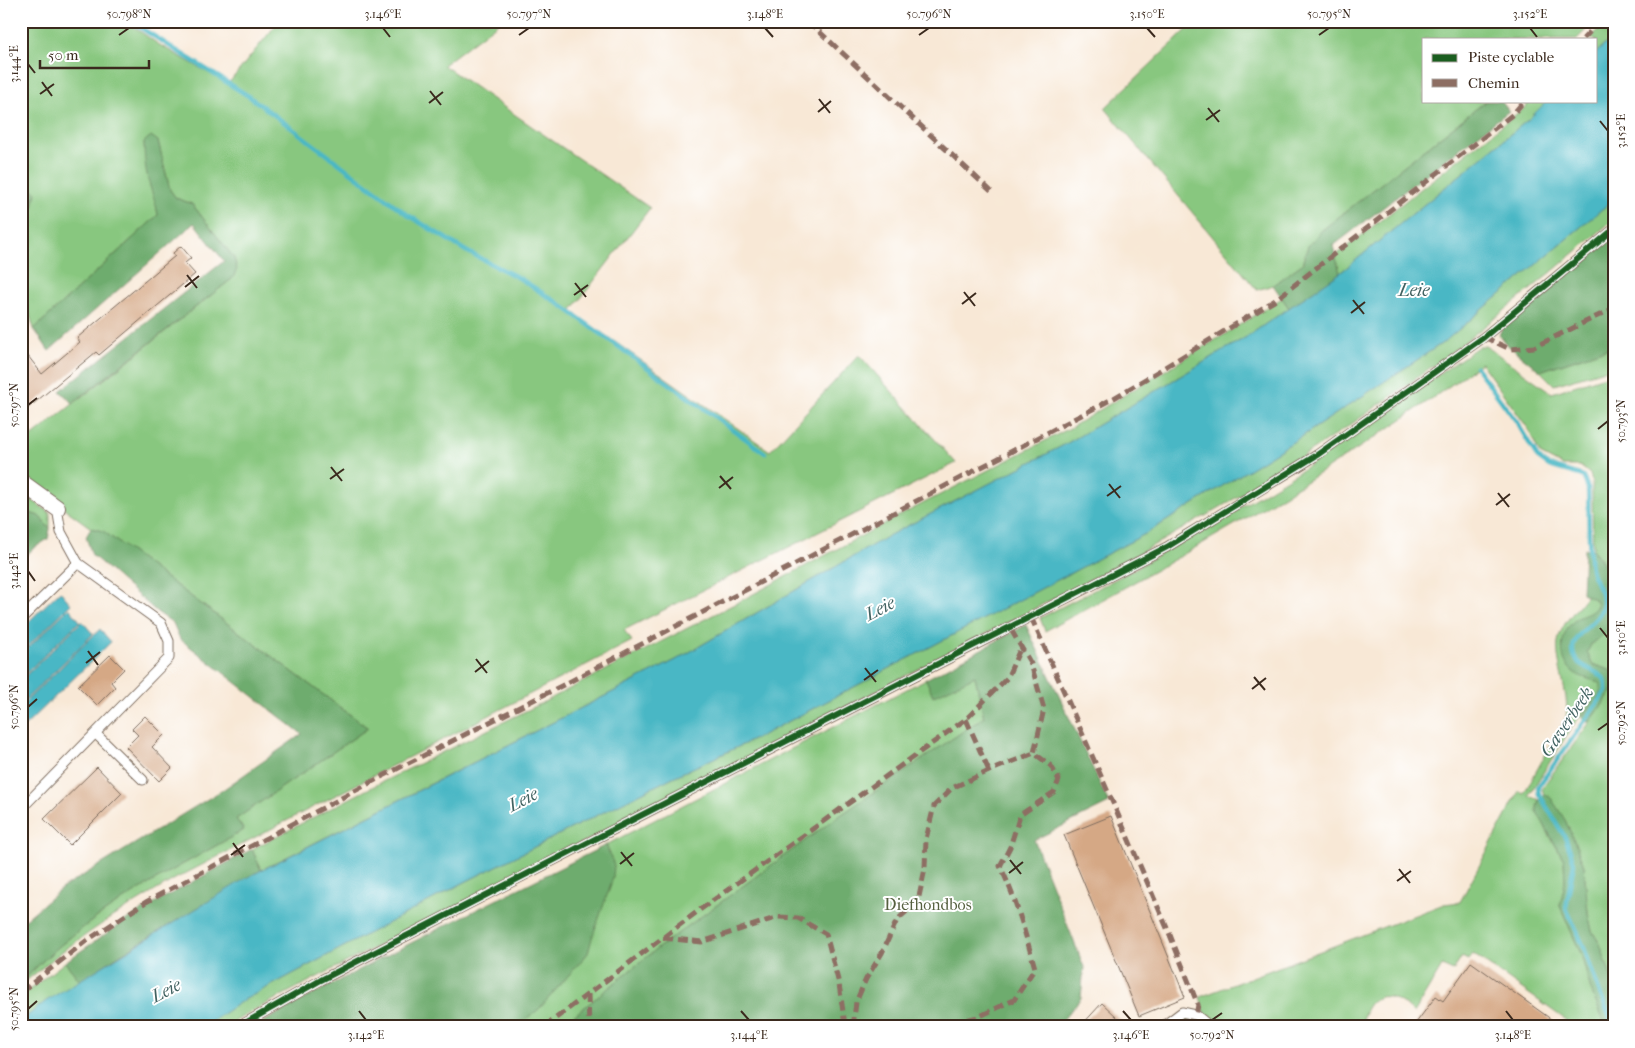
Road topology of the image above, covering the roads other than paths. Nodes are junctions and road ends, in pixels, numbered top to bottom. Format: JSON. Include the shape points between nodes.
{"nodes":[{"id":1,"x":1614,"y":229,"type":"edge"},
{"id":2,"x":21,"y":482,"type":"edge"},
{"id":3,"x":56,"y":508,"type":"joint"},
{"id":4,"x":78,"y":563,"type":"junction"},
{"id":5,"x":21,"y":619,"type":"edge"},
{"id":6,"x":96,"y":734,"type":"junction"},
{"id":7,"x":143,"y":780,"type":"dead end"},
{"id":8,"x":21,"y":809,"type":"edge"},
{"id":9,"x":238,"y":1027,"type":"edge"},
{"id":10,"x":1162,"y":1027,"type":"edge"},
{"id":11,"x":1211,"y":1027,"type":"edge"}],
"edges":[{"from":1,"to":9,"type":"lane","via":[[1484,337],[1317,455],[1167,547],[321,980]]},
{"from":2,"to":3,"type":"street"},
{"from":3,"to":4,"type":"lane","via":[[62,532]]},
{"from":4,"to":5,"type":"lane"},
{"from":4,"to":6,"type":"lane","via":[[161,623],[169,641],[169,658]]},
{"from":6,"to":7,"type":"lane"},
{"from":6,"to":8,"type":"lane"},
{"from":10,"to":11,"type":"lane","via":[[1182,1012],[1196,1015]]}]}
